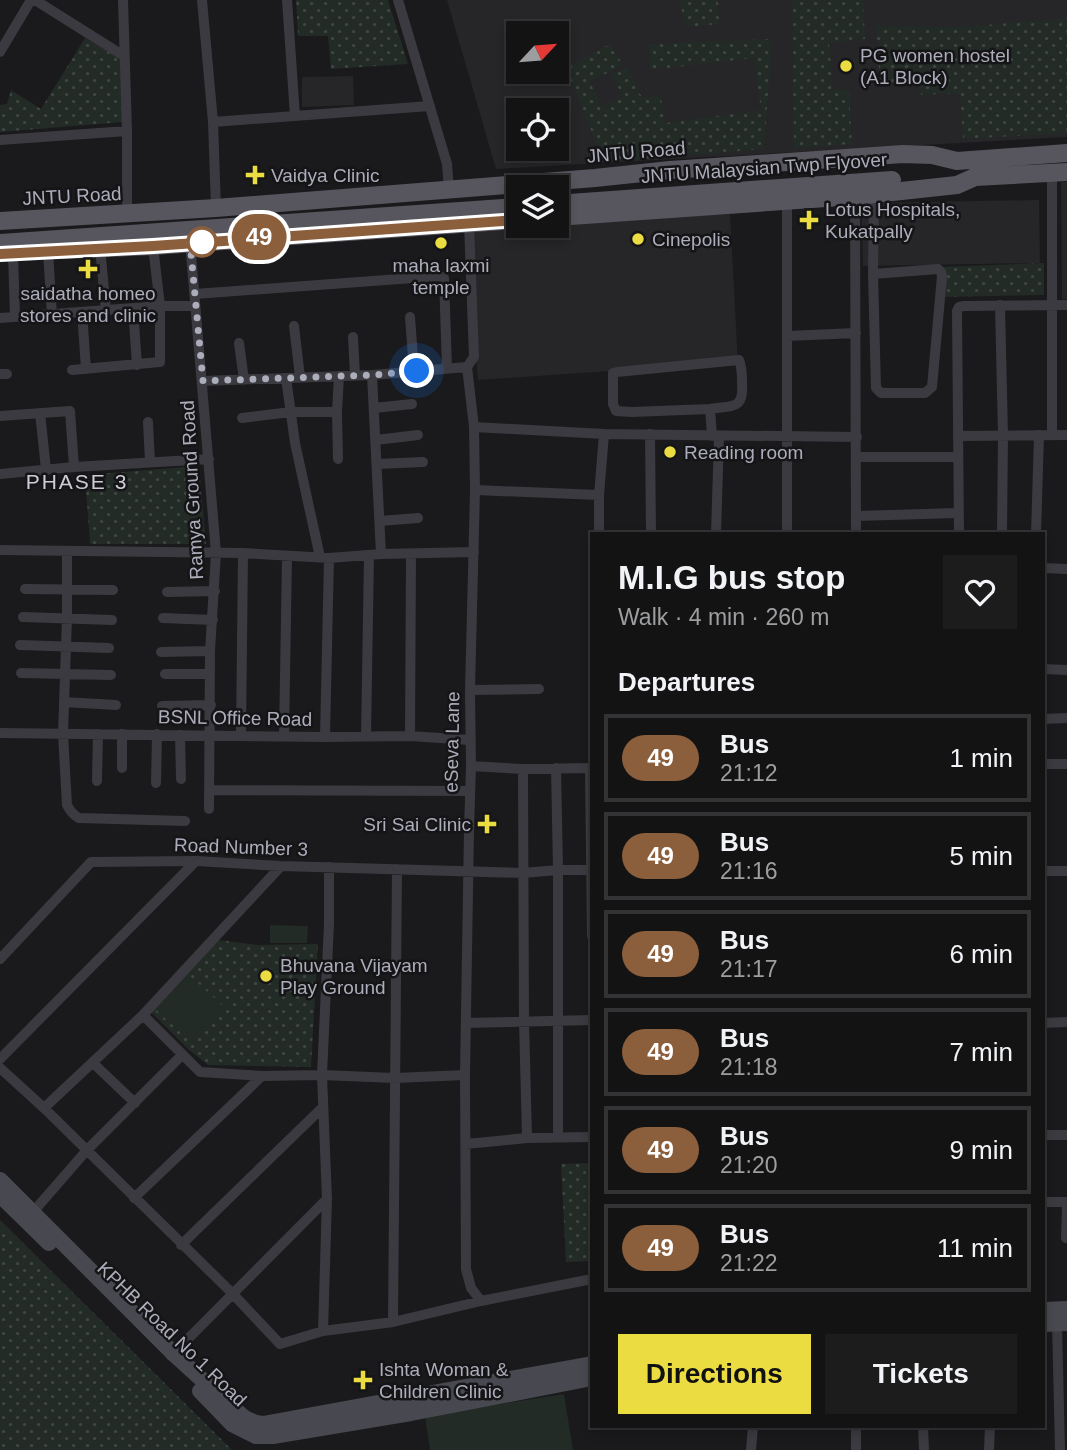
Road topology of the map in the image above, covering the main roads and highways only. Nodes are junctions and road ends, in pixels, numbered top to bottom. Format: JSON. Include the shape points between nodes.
{"nodes":[{"id":1,"x":1067,"y":153,"type":"edge"},
{"id":2,"x":957,"y":161,"type":"junction"},
{"id":3,"x":937,"y":170,"type":"junction"},
{"id":4,"x":1060,"y":172,"type":"edge"},
{"id":5,"x":975,"y":177,"type":"junction"},
{"id":6,"x":569,"y":189,"type":"edge"},
{"id":7,"x":506,"y":194,"type":"edge"},
{"id":8,"x":569,"y":203,"type":"edge"},
{"id":9,"x":506,"y":207,"type":"edge"},
{"id":10,"x":569,"y":216,"type":"edge"},
{"id":11,"x":0,"y":221,"type":"edge"},
{"id":12,"x":506,"y":221,"type":"edge"},
{"id":13,"x":0,"y":230,"type":"edge"},
{"id":14,"x":4,"y":250,"type":"edge"},
{"id":15,"x":0,"y":1180,"type":"edge"},
{"id":16,"x":0,"y":1195,"type":"edge"},
{"id":17,"x":1067,"y":1309,"type":"edge"},
{"id":18,"x":1045,"y":1310,"type":"edge"},
{"id":19,"x":171,"y":1356,"type":"junction"},
{"id":20,"x":590,"y":1364,"type":"edge"},
{"id":21,"x":590,"y":1378,"type":"edge"},
{"id":22,"x":237,"y":1420,"type":"junction"}],
"edges":[{"from":1,"to":2,"type":"main road","name":"JNTU Road"},
{"from":2,"to":3,"type":"main road","name":"JNTU Malaysian Twp Flyover"},
{"from":2,"to":11,"type":"main road","name":"JNTU Road","via":[[903,154]]},
{"from":3,"to":5,"type":"main road","name":"JNTU Malaysian Twp Flyover"},
{"from":3,"to":6,"type":"main road","name":"JNTU Malaysian Twp Flyover"},
{"from":3,"to":8,"type":"main road","name":"JNTU Malaysian Twp Flyover"},
{"from":4,"to":5,"type":"main road"},
{"from":5,"to":10,"type":"main road","via":[[957,185],[855,196]]},
{"from":7,"to":13,"type":"main road"},
{"from":9,"to":14,"type":"main road"},
{"from":12,"to":14,"type":"main road","via":[[153,246]]},
{"from":15,"to":19,"type":"main road"},
{"from":16,"to":19,"type":"main road","name":"KPHB Road No 1 Road"},
{"from":17,"to":18,"type":"main road"},
{"from":19,"to":22,"type":"main road","name":"KPHB Road No 1 Road"},
{"from":20,"to":22,"type":"main road","name":"KPHB Road No 1 Road","via":[[263,1424]]},
{"from":21,"to":22,"type":"main road","name":"KPHB Road No 1 Road","via":[[273,1436],[256,1436]]}]}
